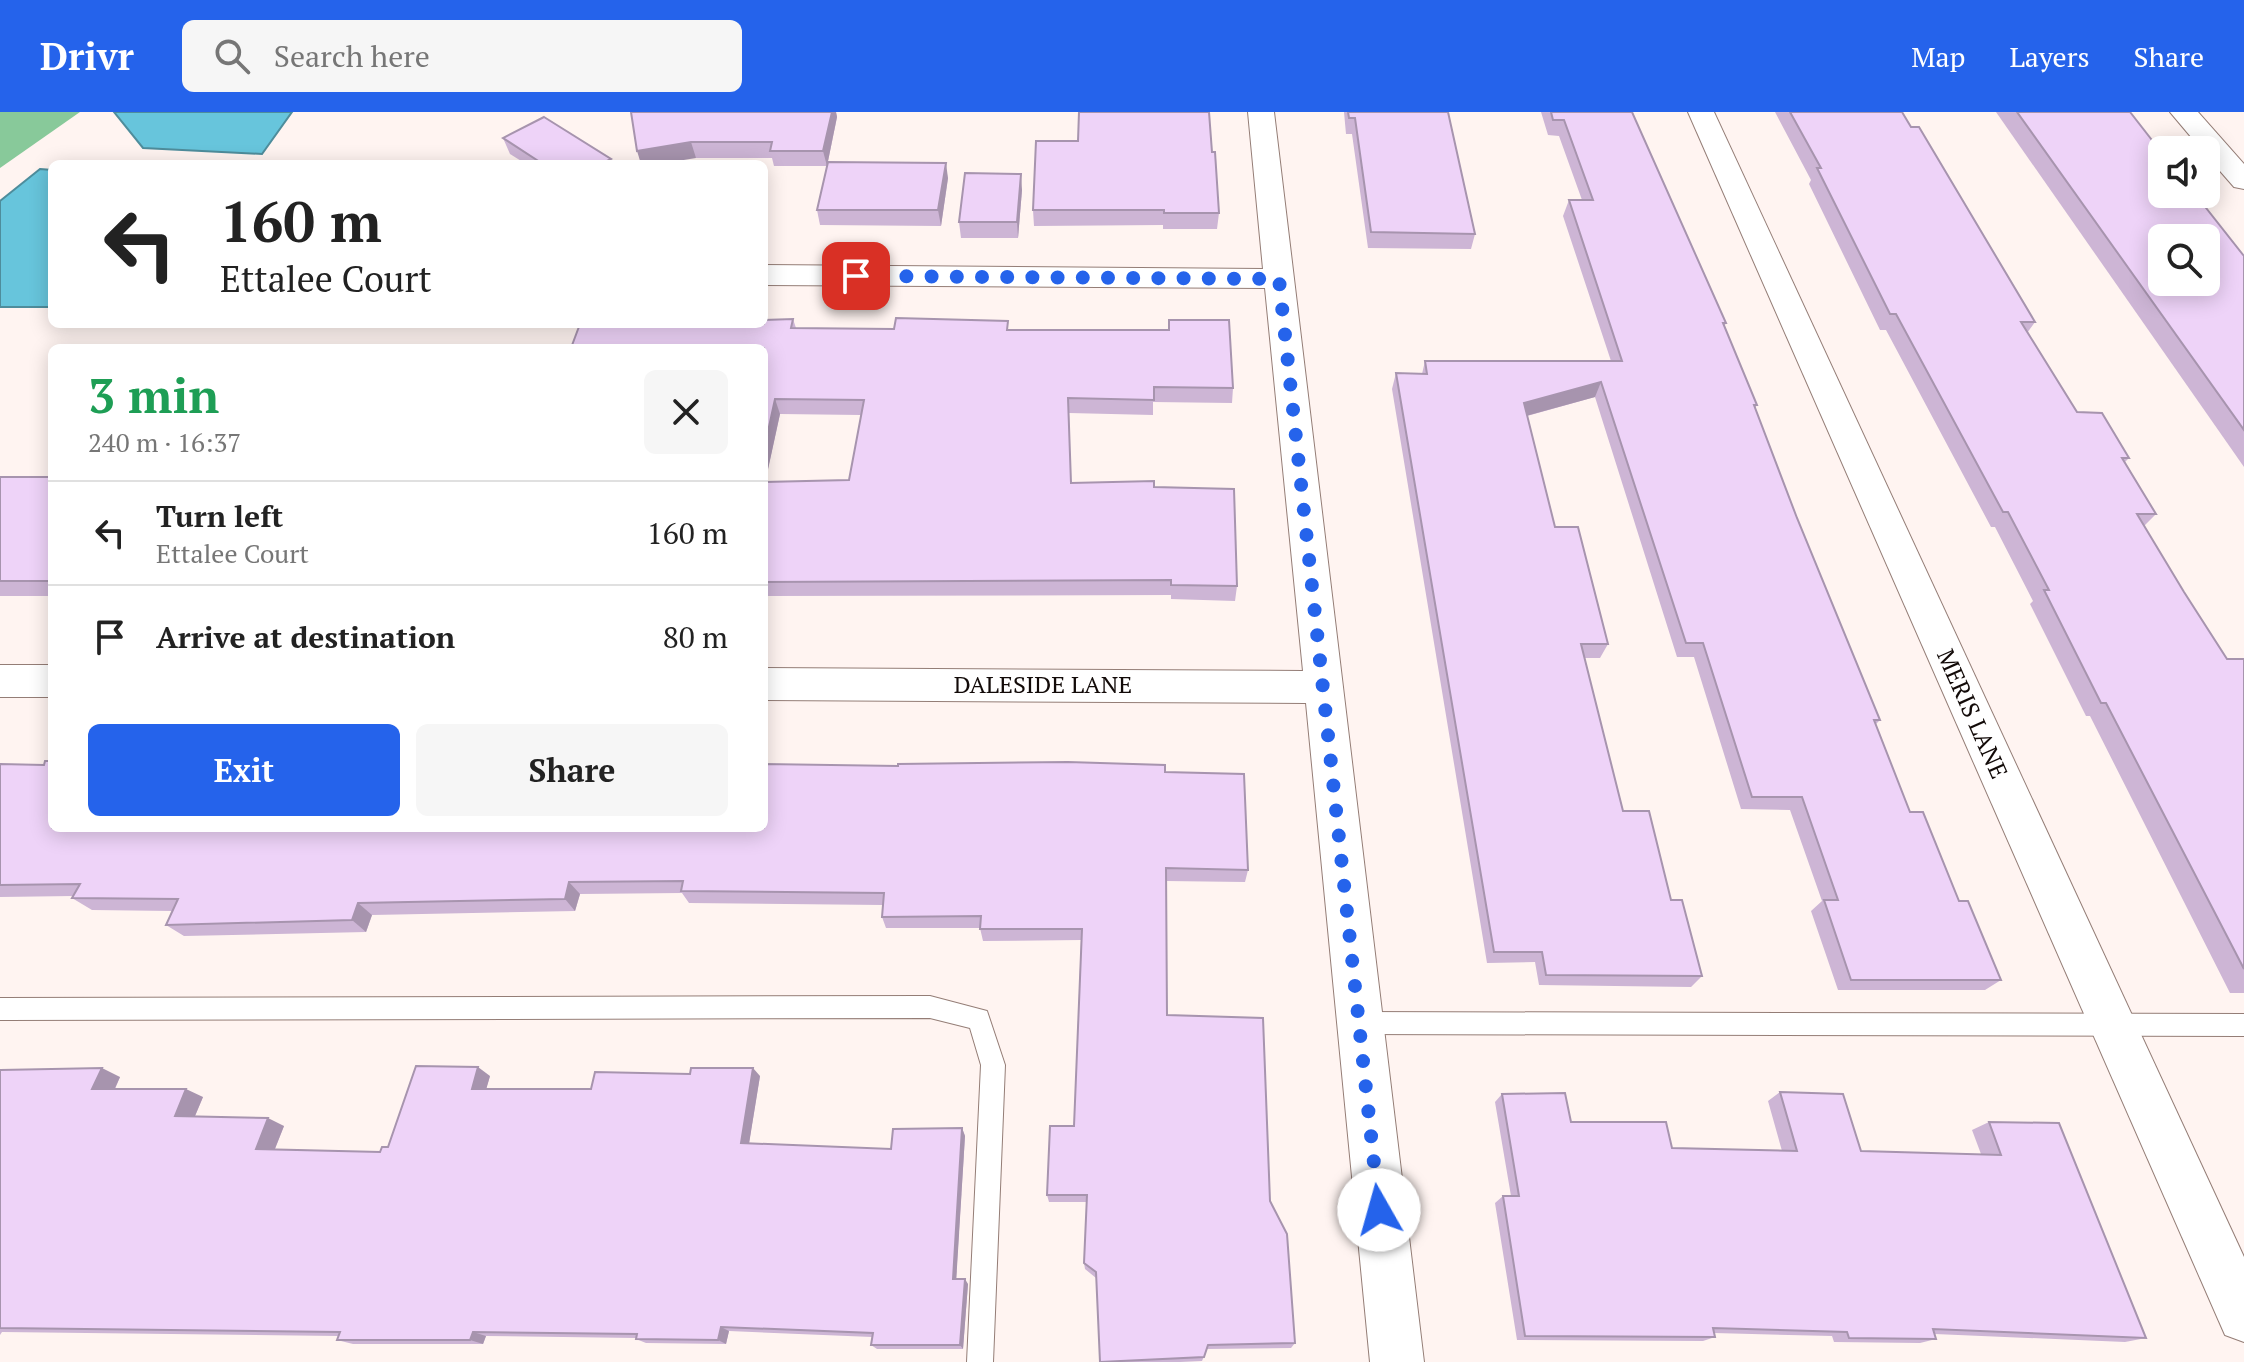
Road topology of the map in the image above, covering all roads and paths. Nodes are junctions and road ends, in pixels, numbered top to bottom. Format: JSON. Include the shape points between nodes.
{"nodes":[{"id":1,"x":1261,"y":112,"type":"edge"},
{"id":2,"x":1701,"y":112,"type":"edge"},
{"id":3,"x":2183,"y":112,"type":"edge"},
{"id":4,"x":2244,"y":181,"type":"edge"},
{"id":5,"x":768,"y":275,"type":"edge"},
{"id":6,"x":1279,"y":279,"type":"junction"},
{"id":7,"x":0,"y":681,"type":"edge"},
{"id":8,"x":48,"y":681,"type":"edge"},
{"id":9,"x":768,"y":684,"type":"edge"},
{"id":10,"x":1321,"y":687,"type":"junction"},
{"id":11,"x":0,"y":1009,"type":"edge"},
{"id":12,"x":1358,"y":1023,"type":"junction"},
{"id":13,"x":2112,"y":1024,"type":"junction"},
{"id":14,"x":2244,"y":1025,"type":"edge"},
{"id":15,"x":2244,"y":1316,"type":"edge"},
{"id":16,"x":980,"y":1362,"type":"edge"},
{"id":17,"x":1397,"y":1362,"type":"edge"}],
"edges":[{"from":1,"to":6,"type":"street"},
{"from":2,"to":13,"type":"street","name":"MERIS LANE"},
{"from":3,"to":4,"type":"street"},
{"from":5,"to":6,"type":"street"},
{"from":6,"to":10,"type":"street"},
{"from":7,"to":8,"type":"street"},
{"from":9,"to":10,"type":"street","name":"DALESIDE LANE"},
{"from":10,"to":12,"type":"street"},
{"from":11,"to":16,"type":"lane","via":[[930,1007],[979,1019],[993,1065]]},
{"from":12,"to":13,"type":"lane"},
{"from":12,"to":17,"type":"street"},
{"from":13,"to":14,"type":"lane"},
{"from":13,"to":15,"type":"street","name":"MERIS LANE"}]}
